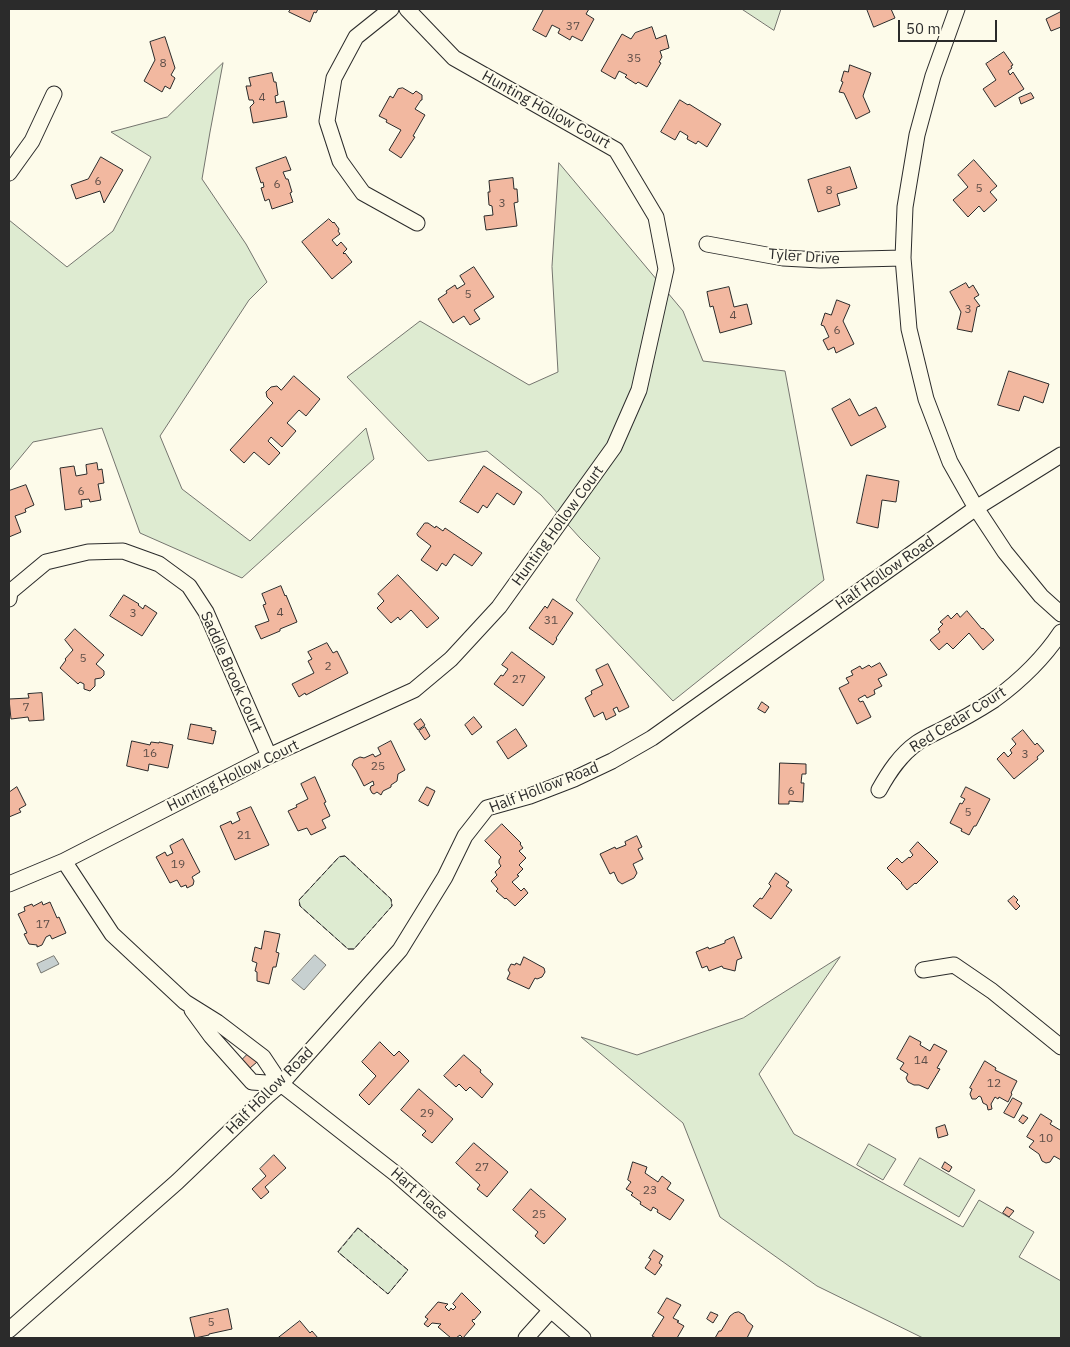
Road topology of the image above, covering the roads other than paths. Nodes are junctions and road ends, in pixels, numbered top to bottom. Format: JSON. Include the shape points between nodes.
{"nodes":[{"id":1,"x":391,"y":9,"type":"edge"},
{"id":2,"x":407,"y":9,"type":"edge"},
{"id":3,"x":957,"y":9,"type":"edge"},
{"id":4,"x":54,"y":94,"type":"dead end"},
{"id":5,"x":9,"y":174,"type":"edge"},
{"id":6,"x":417,"y":223,"type":"dead end"},
{"id":7,"x":706,"y":244,"type":"dead end"},
{"id":8,"x":903,"y":258,"type":"junction"},
{"id":9,"x":1061,"y":455,"type":"edge"},
{"id":10,"x":976,"y":508,"type":"junction"},
{"id":11,"x":9,"y":598,"type":"edge"},
{"id":12,"x":1061,"y":614,"type":"edge"},
{"id":13,"x":1061,"y":632,"type":"edge"},
{"id":14,"x":269,"y":756,"type":"junction"},
{"id":15,"x":879,"y":790,"type":"dead end"},
{"id":16,"x":64,"y":861,"type":"junction"},
{"id":17,"x":9,"y":884,"type":"edge"},
{"id":18,"x":922,"y":970,"type":"dead end"},
{"id":19,"x":185,"y":1002,"type":"junction"},
{"id":20,"x":1061,"y":1047,"type":"edge"},
{"id":21,"x":281,"y":1084,"type":"junction"},
{"id":22,"x":551,"y":1310,"type":"junction"},
{"id":23,"x":9,"y":1330,"type":"edge"},
{"id":24,"x":526,"y":1338,"type":"edge"},
{"id":25,"x":583,"y":1338,"type":"edge"},
{"id":26,"x":589,"y":1338,"type":"edge"}],
"edges":[{"from":1,"to":6,"type":"street","via":[[356,37],[334,78],[327,121],[340,160],[363,193]]},
{"from":2,"to":14,"type":"street","name":"Hunting Hollow Court","via":[[454,58],[616,150],[656,216],[666,269],[640,390],[614,447],[499,607],[451,659],[414,690]]},
{"from":3,"to":8,"type":"street","via":[[933,76],[917,135],[905,207]]},
{"from":4,"to":5,"type":"street","via":[[32,141]]},
{"from":7,"to":8,"type":"street","name":"Tyler Drive","via":[[783,258]]},
{"from":8,"to":10,"type":"street","via":[[909,330],[926,399],[950,462]]},
{"from":9,"to":10,"type":"street","name":"Half Hollow Road"},
{"from":10,"to":12,"type":"street","via":[[1005,552],[1041,596]]},
{"from":10,"to":21,"type":"street","name":"Half Hollow Road","via":[[652,738],[574,779],[486,808],[465,836],[400,950]]},
{"from":11,"to":14,"type":"street","name":"Saddle Brook Court","via":[[10,592],[46,562],[88,552],[123,551],[159,564],[189,586],[206,612]]},
{"from":13,"to":15,"type":"street","name":"Red Cedar Court","via":[[1034,667],[993,700],[917,743],[895,763]]},
{"from":14,"to":16,"type":"street","name":"Hunting Hollow Court"},
{"from":16,"to":17,"type":"street","name":"Hunting Hollow Court"},
{"from":16,"to":19,"type":"street","via":[[112,934]]},
{"from":18,"to":20,"type":"street","via":[[954,965]]},
{"from":19,"to":21,"type":"street","name":"Hart Place","via":[[263,1057]]},
{"from":19,"to":21,"type":"street","via":[[252,1082]]},
{"from":21,"to":22,"type":"street","name":"Hart Place","via":[[396,1174]]},
{"from":21,"to":23,"type":"street","name":"Half Hollow Road","via":[[177,1182]]},
{"from":22,"to":24,"type":"street"},
{"from":22,"to":25,"type":"street","name":"Hart Place"},
{"from":22,"to":26,"type":"street","name":"Hart Place"}]}
